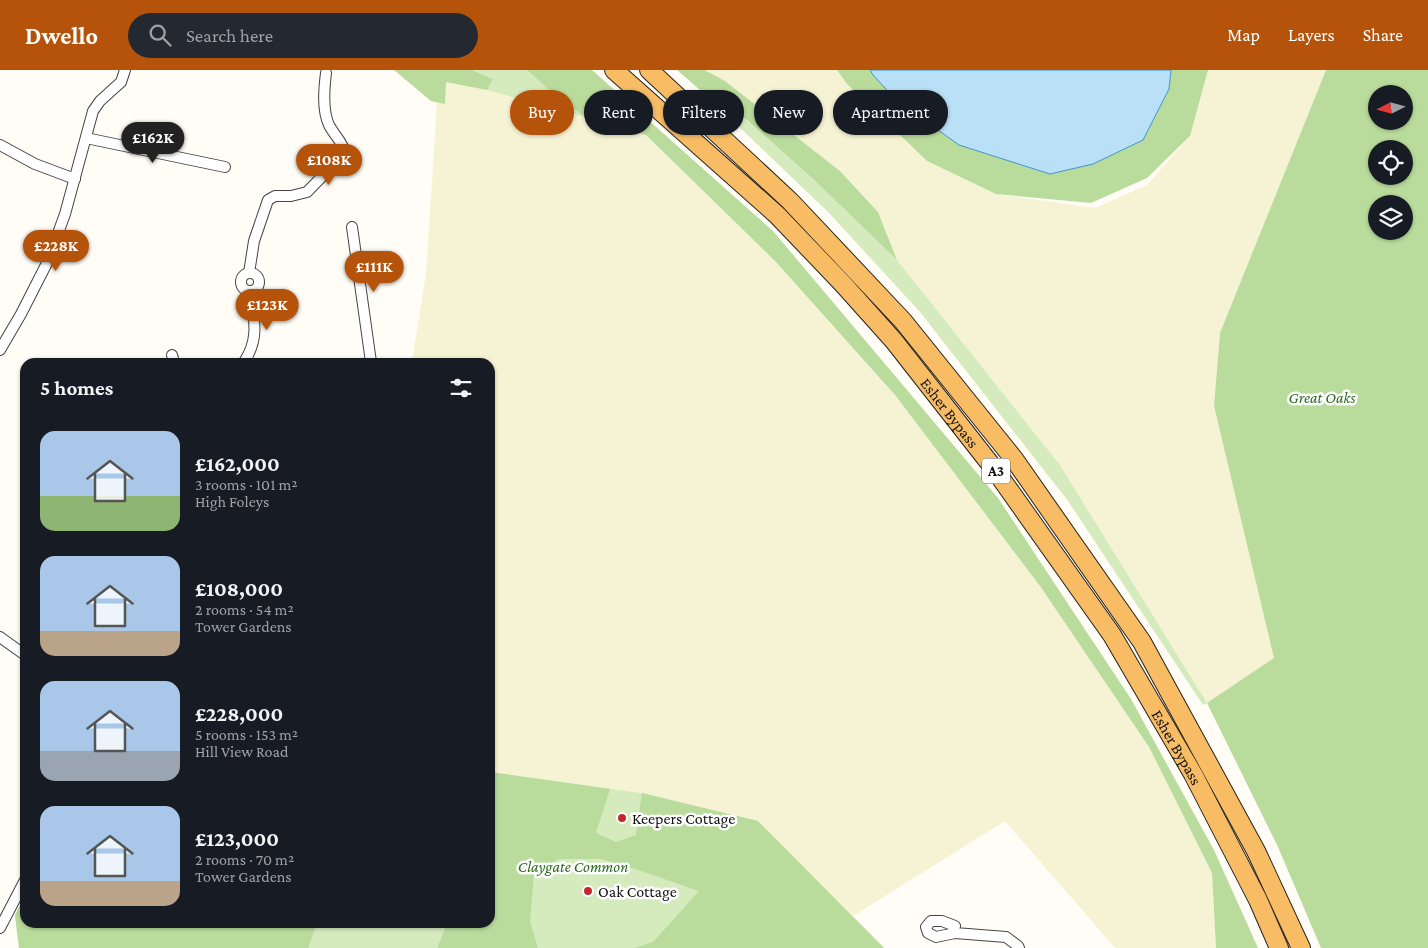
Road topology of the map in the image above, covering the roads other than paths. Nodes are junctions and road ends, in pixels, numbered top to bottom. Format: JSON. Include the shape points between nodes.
{"nodes":[{"id":1,"x":125,"y":70,"type":"edge"},
{"id":2,"x":614,"y":70,"type":"edge"},
{"id":3,"x":649,"y":70,"type":"edge"},
{"id":4,"x":326,"y":73,"type":"dead end"},
{"id":5,"x":86,"y":138,"type":"junction"},
{"id":6,"x":0,"y":145,"type":"edge"},
{"id":7,"x":225,"y":168,"type":"dead end"},
{"id":8,"x":75,"y":179,"type":"junction"},
{"id":9,"x":352,"y":227,"type":"dead end"},
{"id":10,"x":0,"y":350,"type":"edge"},
{"id":11,"x":247,"y":358,"type":"edge"},
{"id":12,"x":370,"y":358,"type":"edge"},
{"id":13,"x":0,"y":637,"type":"edge"},
{"id":14,"x":20,"y":651,"type":"edge"},
{"id":15,"x":20,"y":890,"type":"edge"},
{"id":16,"x":955,"y":926,"type":"dead end"},
{"id":17,"x":0,"y":928,"type":"edge"},
{"id":18,"x":1019,"y":948,"type":"edge"},
{"id":19,"x":1279,"y":948,"type":"edge"},
{"id":20,"x":1301,"y":948,"type":"edge"}],
"edges":[{"from":1,"to":5,"type":"street","via":[[121,82],[100,100],[93,111]]},
{"from":2,"to":19,"type":"highway","name":"Esher Bypass","number":"A3","via":[[777,215],[843,284],[894,341],[995,470],[1117,643],[1194,774]]},
{"from":3,"to":20,"type":"highway","name":"Esher Bypass","number":"A3","via":[[790,201],[903,322],[1014,459],[1142,642],[1256,851]]},
{"from":4,"to":11,"type":"street","via":[[325,107],[329,124],[344,146],[345,153],[306,192],[268,200],[254,241],[249,273],[242,277],[241,284],[250,291],[255,332]]},
{"from":5,"to":7,"type":"street"},
{"from":5,"to":8,"type":"street"},
{"from":6,"to":8,"type":"street","via":[[35,164]]},
{"from":8,"to":10,"type":"street","via":[[48,261]]},
{"from":9,"to":12,"type":"street"},
{"from":13,"to":14,"type":"street"},
{"from":15,"to":17,"type":"street"},
{"from":16,"to":18,"type":"street","via":[[942,921],[931,921],[926,926],[928,933],[936,937],[955,933],[1006,937]]}]}
